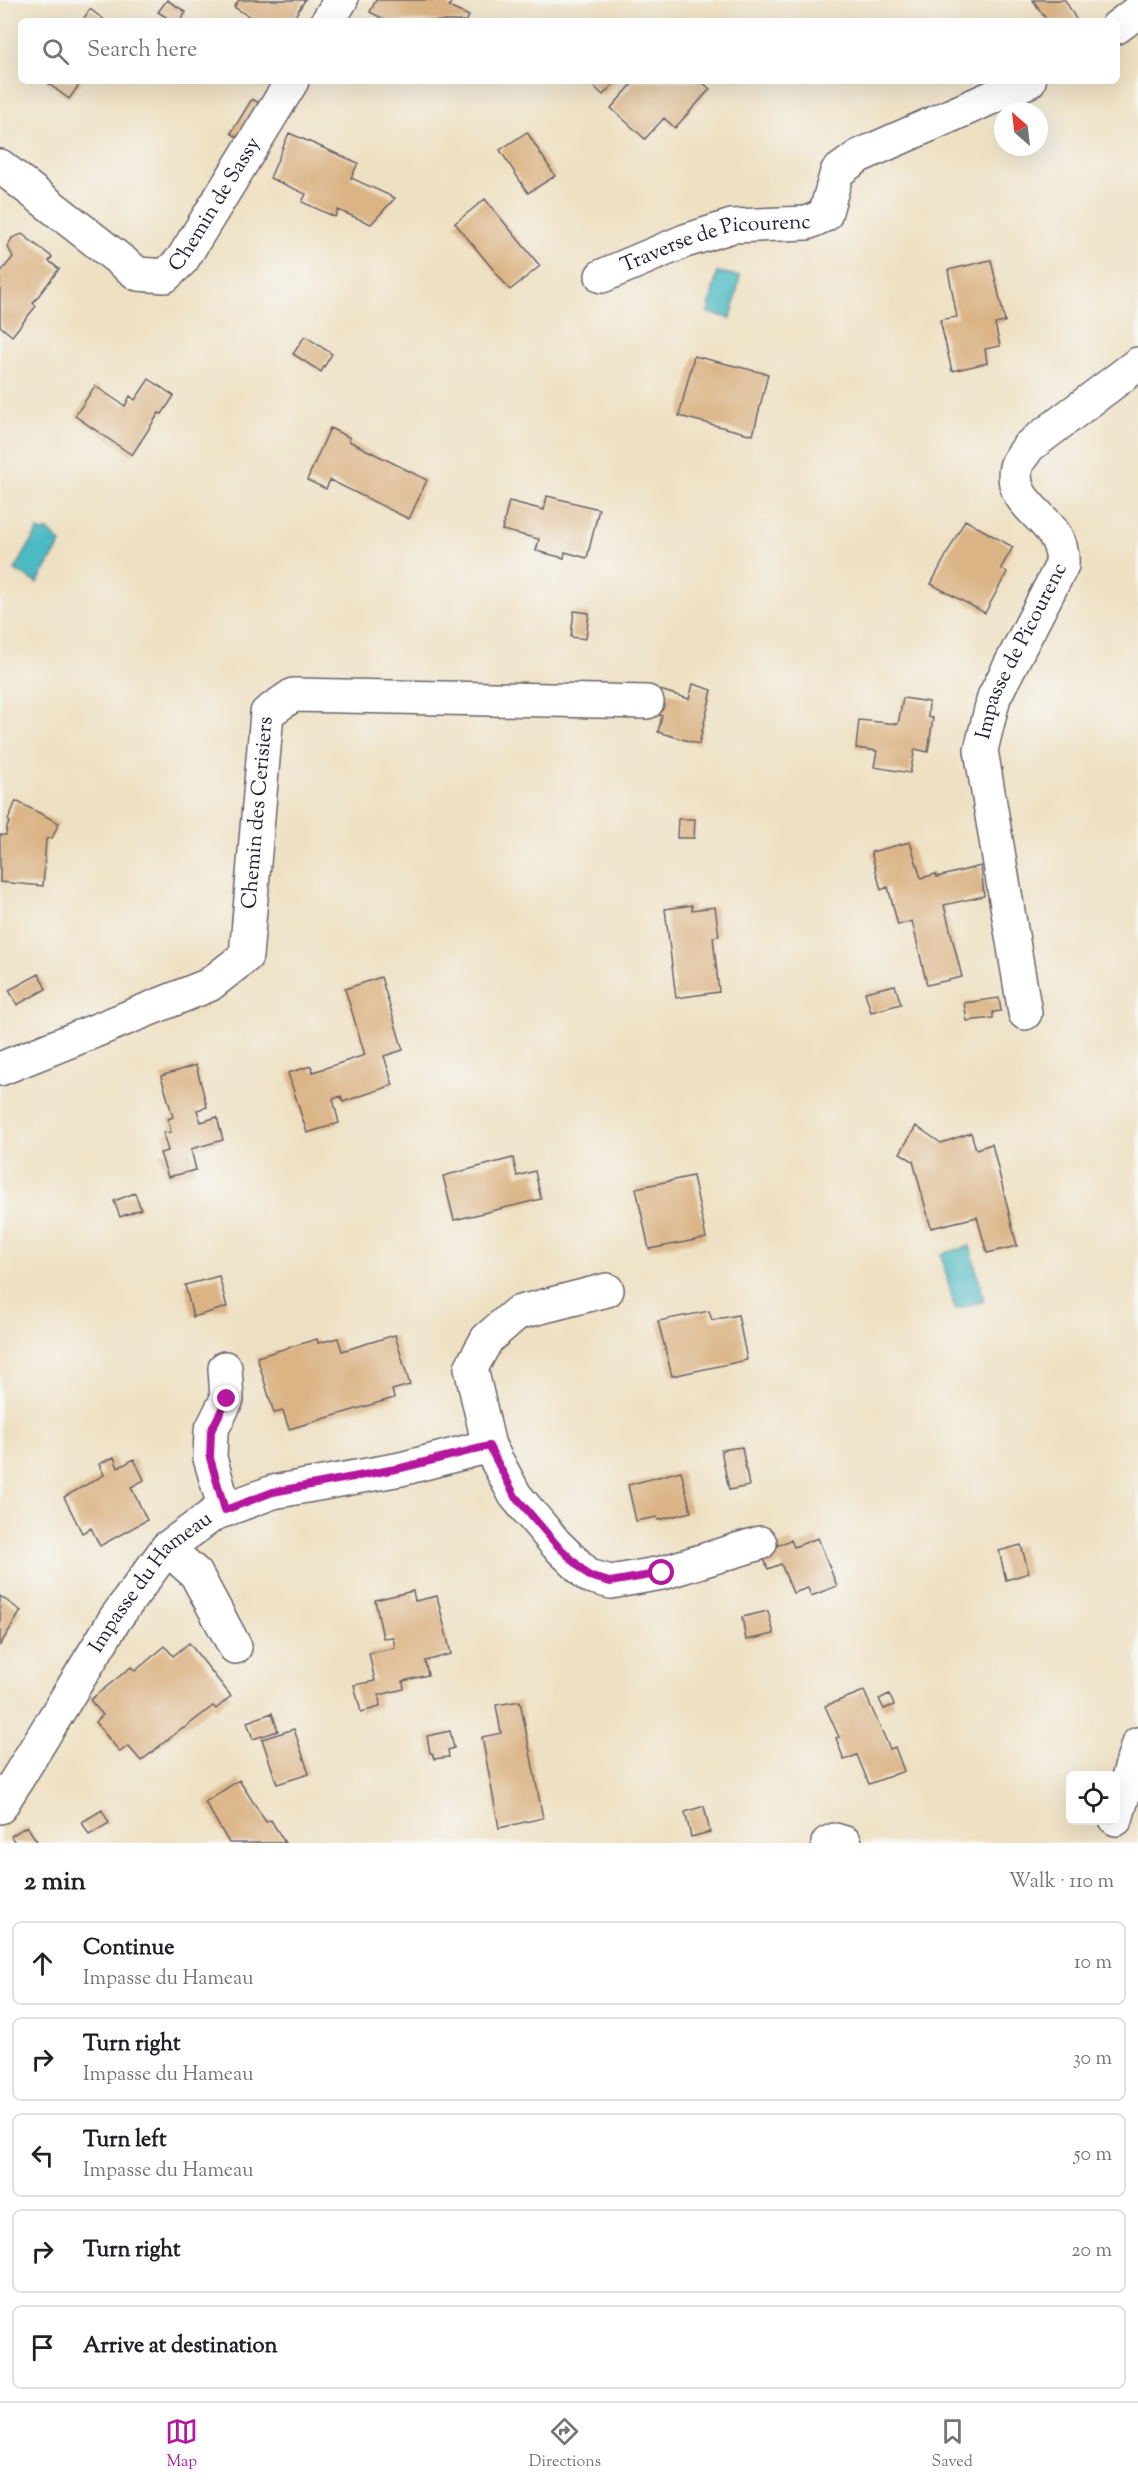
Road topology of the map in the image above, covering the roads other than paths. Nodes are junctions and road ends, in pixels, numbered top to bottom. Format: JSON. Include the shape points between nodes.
{"nodes":[{"id":1,"x":341,"y":0,"type":"edge"},
{"id":2,"x":1138,"y":11,"type":"edge"},
{"id":3,"x":330,"y":18,"type":"edge"},
{"id":4,"x":1120,"y":25,"type":"edge"},
{"id":5,"x":290,"y":84,"type":"edge"},
{"id":6,"x":1022,"y":84,"type":"edge"},
{"id":7,"x":0,"y":166,"type":"edge"},
{"id":8,"x":602,"y":276,"type":"dead end"},
{"id":9,"x":1138,"y":364,"type":"edge"},
{"id":10,"x":647,"y":702,"type":"dead end"},
{"id":11,"x":1025,"y":1013,"type":"dead end"},
{"id":12,"x":0,"y":1069,"type":"edge"},
{"id":13,"x":607,"y":1290,"type":"dead end"},
{"id":14,"x":225,"y":1368,"type":"dead end"},
{"id":15,"x":489,"y":1446,"type":"junction"},
{"id":16,"x":225,"y":1510,"type":"junction"},
{"id":17,"x":760,"y":1543,"type":"dead end"},
{"id":18,"x":167,"y":1548,"type":"junction"},
{"id":19,"x":235,"y":1647,"type":"dead end"},
{"id":20,"x":1138,"y":1744,"type":"edge"},
{"id":21,"x":1120,"y":1803,"type":"edge"},
{"id":22,"x":0,"y":1807,"type":"edge"},
{"id":23,"x":1113,"y":1825,"type":"edge"},
{"id":24,"x":828,"y":1843,"type":"edge"},
{"id":25,"x":845,"y":1843,"type":"edge"},
{"id":26,"x":1108,"y":1843,"type":"edge"}],
"edges":[{"from":1,"to":3,"type":"street"},
{"from":2,"to":4,"type":"street"},
{"from":5,"to":7,"type":"street","name":"Chemin de Sassy","via":[[182,260],[165,276],[138,274]]},
{"from":6,"to":8,"type":"street","name":"Traverse de Picourenc","via":[[859,156],[837,172],[825,215],[807,223],[732,226]]},
{"from":9,"to":11,"type":"street","name":"Impasse de Picourenc","via":[[1028,447],[1016,466],[1017,491],[1058,538],[1063,553],[1062,565],[994,697],[981,750]]},
{"from":10,"to":12,"type":"street","name":"Chemin des Cerisiers","via":[[293,695],[267,712],[246,956],[209,985]]},
{"from":13,"to":15,"type":"street","via":[[517,1313],[487,1339],[471,1368]]},
{"from":14,"to":16,"type":"street","via":[[227,1399],[211,1431],[210,1458]]},
{"from":15,"to":16,"type":"street","name":"Impasse du Hameau","via":[[401,1468],[273,1492]]},
{"from":15,"to":17,"type":"street","via":[[515,1496],[589,1576],[610,1582],[662,1573]]},
{"from":16,"to":18,"type":"street","name":"Impasse du Hameau"},
{"from":18,"to":19,"type":"street","via":[[196,1574]]},
{"from":18,"to":22,"type":"street","name":"Impasse du Hameau","via":[[115,1619]]},
{"from":20,"to":21,"type":"street"},
{"from":23,"to":26,"type":"street"},
{"from":24,"to":25,"type":"street"}]}
